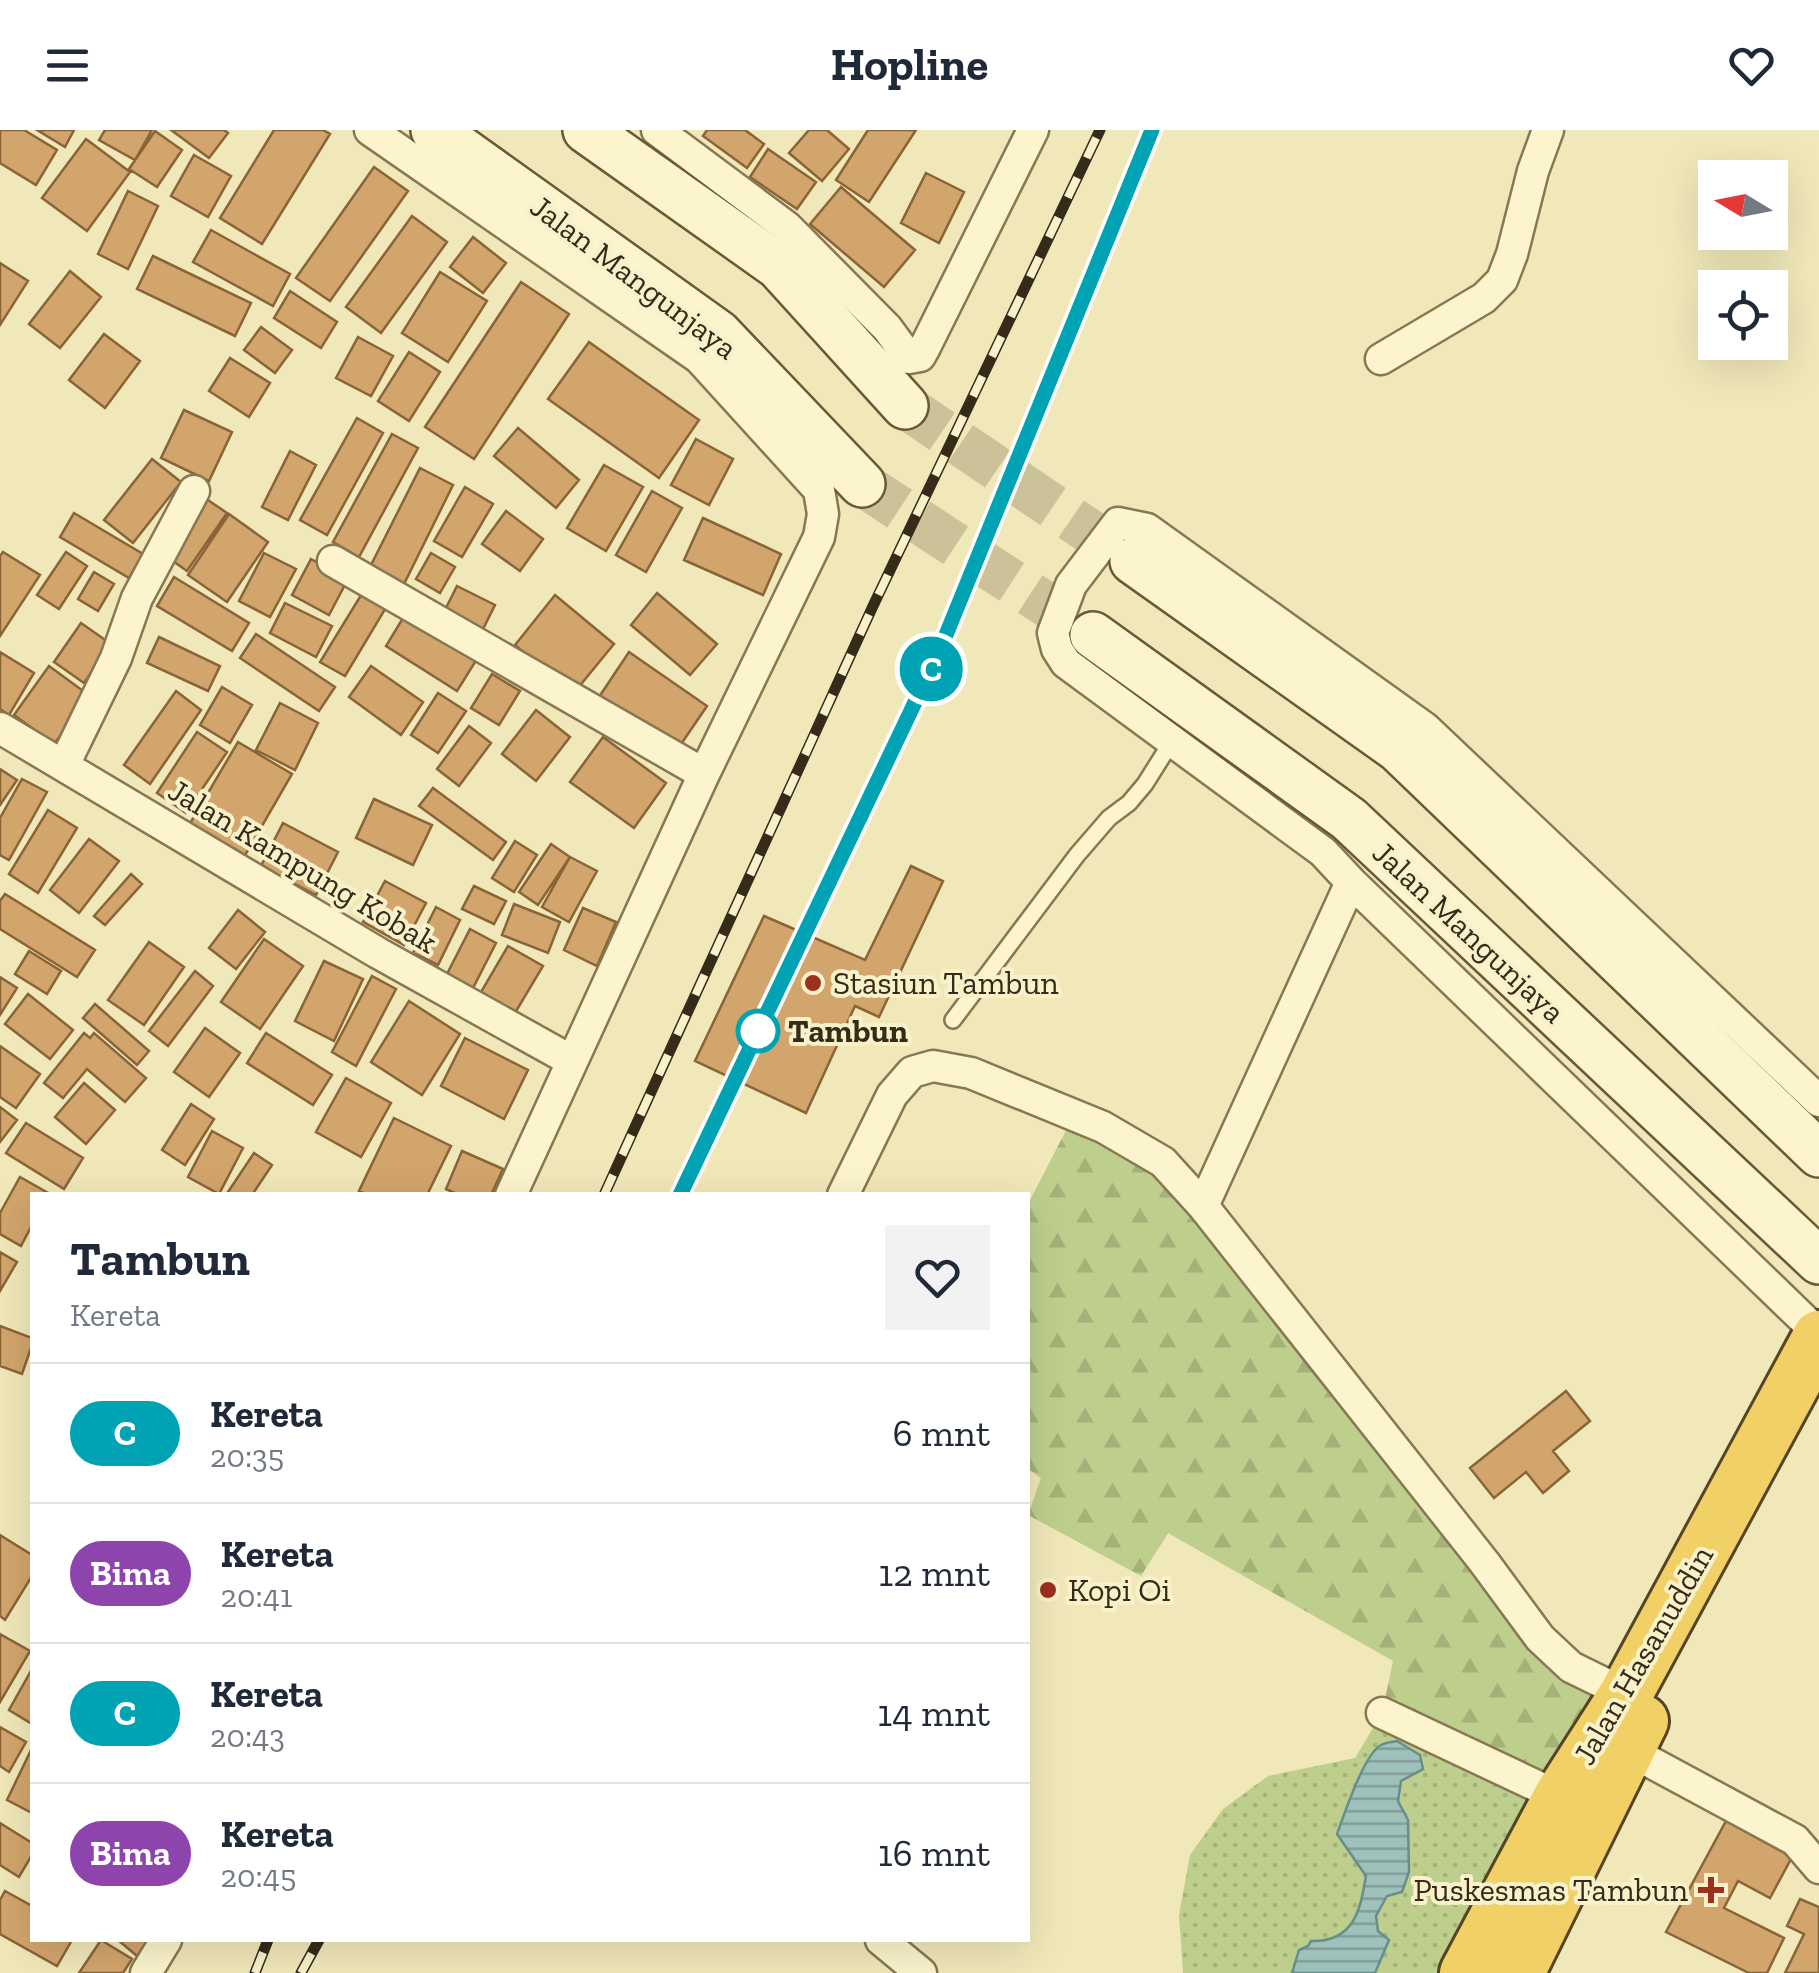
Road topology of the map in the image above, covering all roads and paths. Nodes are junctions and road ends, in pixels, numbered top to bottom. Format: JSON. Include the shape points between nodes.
{"nodes":[{"id":1,"x":370,"y":130,"type":"edge"},
{"id":2,"x":434,"y":130,"type":"edge"},
{"id":3,"x":586,"y":130,"type":"edge"},
{"id":4,"x":658,"y":130,"type":"edge"},
{"id":5,"x":1033,"y":130,"type":"edge"},
{"id":6,"x":1548,"y":130,"type":"edge"},
{"id":7,"x":1381,"y":359,"type":"dead end"},
{"id":8,"x":906,"y":406,"type":"tunnel mouth"},
{"id":9,"x":862,"y":484,"type":"tunnel mouth"},
{"id":10,"x":194,"y":491,"type":"dead end"},
{"id":11,"x":1133,"y":561,"type":"tunnel mouth"},
{"id":12,"x":332,"y":562,"type":"dead end"},
{"id":13,"x":1093,"y":635,"type":"tunnel mouth"},
{"id":14,"x":0,"y":728,"type":"edge"},
{"id":15,"x":1172,"y":741,"type":"junction"},
{"id":16,"x":64,"y":765,"type":"junction"},
{"id":17,"x":704,"y":774,"type":"junction"},
{"id":18,"x":1350,"y":882,"type":"junction"},
{"id":19,"x":953,"y":1020,"type":"dead end"},
{"id":20,"x":572,"y":1061,"type":"junction"},
{"id":21,"x":1819,"y":1102,"type":"edge"},
{"id":22,"x":1819,"y":1154,"type":"edge"},
{"id":23,"x":512,"y":1192,"type":"edge"},
{"id":24,"x":844,"y":1192,"type":"edge"},
{"id":25,"x":1204,"y":1206,"type":"junction"},
{"id":26,"x":1819,"y":1261,"type":"edge"},
{"id":27,"x":1819,"y":1335,"type":"edge"},
{"id":28,"x":1819,"y":1400,"type":"edge"},
{"id":29,"x":1626,"y":1694,"type":"junction"},
{"id":30,"x":1382,"y":1713,"type":"dead end"},
{"id":31,"x":1628,"y":1750,"type":"junction"},
{"id":32,"x":1560,"y":1798,"type":"junction"},
{"id":33,"x":1819,"y":1868,"type":"edge"},
{"id":34,"x":165,"y":1942,"type":"edge"},
{"id":35,"x":883,"y":1942,"type":"edge"},
{"id":36,"x":146,"y":1973,"type":"edge"},
{"id":37,"x":921,"y":1973,"type":"edge"},
{"id":38,"x":1466,"y":1973,"type":"edge"},
{"id":39,"x":1518,"y":1973,"type":"edge"}],
"edges":[{"from":1,"to":17,"type":"street","via":[[699,358],[819,490],[819,537]]},
{"from":2,"to":9,"type":"main road","name":"Jalan Mangunjaya","via":[[718,332]]},
{"from":3,"to":8,"type":"main road","via":[[778,266]]},
{"from":4,"to":5,"type":"street","via":[[787,226],[910,358],[924,350]]},
{"from":6,"to":7,"type":"street","via":[[1502,280],[1484,298]]},
{"from":10,"to":16,"type":"street","via":[[137,598]]},
{"from":11,"to":22,"type":"main road","via":[[1398,749]]},
{"from":12,"to":17,"type":"street"},
{"from":13,"to":26,"type":"main road","name":"Jalan Mangunjaya","via":[[1349,819]]},
{"from":14,"to":16,"type":"street","name":"Jalan Kampung Kobak"},
{"from":15,"to":18,"type":"street","via":[[1323,852]]},
{"from":15,"to":19,"type":"lane","via":[[1146,784],[1077,855]]},
{"from":15,"to":21,"type":"street","via":[[1066,663],[1053,634],[1071,586],[1118,522],[1146,529],[1425,728]]},
{"from":16,"to":20,"type":"street","name":"Jalan Kampung Kobak","via":[[378,954]]},
{"from":17,"to":20,"type":"street"},
{"from":18,"to":25,"type":"street"},
{"from":18,"to":27,"type":"street"},
{"from":20,"to":23,"type":"street"},
{"from":24,"to":25,"type":"street","via":[[892,1095],[912,1072],[932,1066],[972,1073],[1103,1127],[1163,1162]]},
{"from":25,"to":29,"type":"street","via":[[1540,1638],[1571,1667]]},
{"from":27,"to":29,"type":"highway","name":"Jalan Hasanuddin"},
{"from":28,"to":31,"type":"highway","name":"Jalan Hasanuddin"},
{"from":29,"to":32,"type":"highway","name":"Jalan Hasanuddin"},
{"from":30,"to":32,"type":"street"},
{"from":31,"to":33,"type":"street","via":[[1794,1840]]},
{"from":31,"to":39,"type":"highway","name":"Jalan Hasanuddin"},
{"from":32,"to":38,"type":"highway","name":"Jalan Hasanuddin"},
{"from":34,"to":36,"type":"street"},
{"from":35,"to":37,"type":"street"}]}
